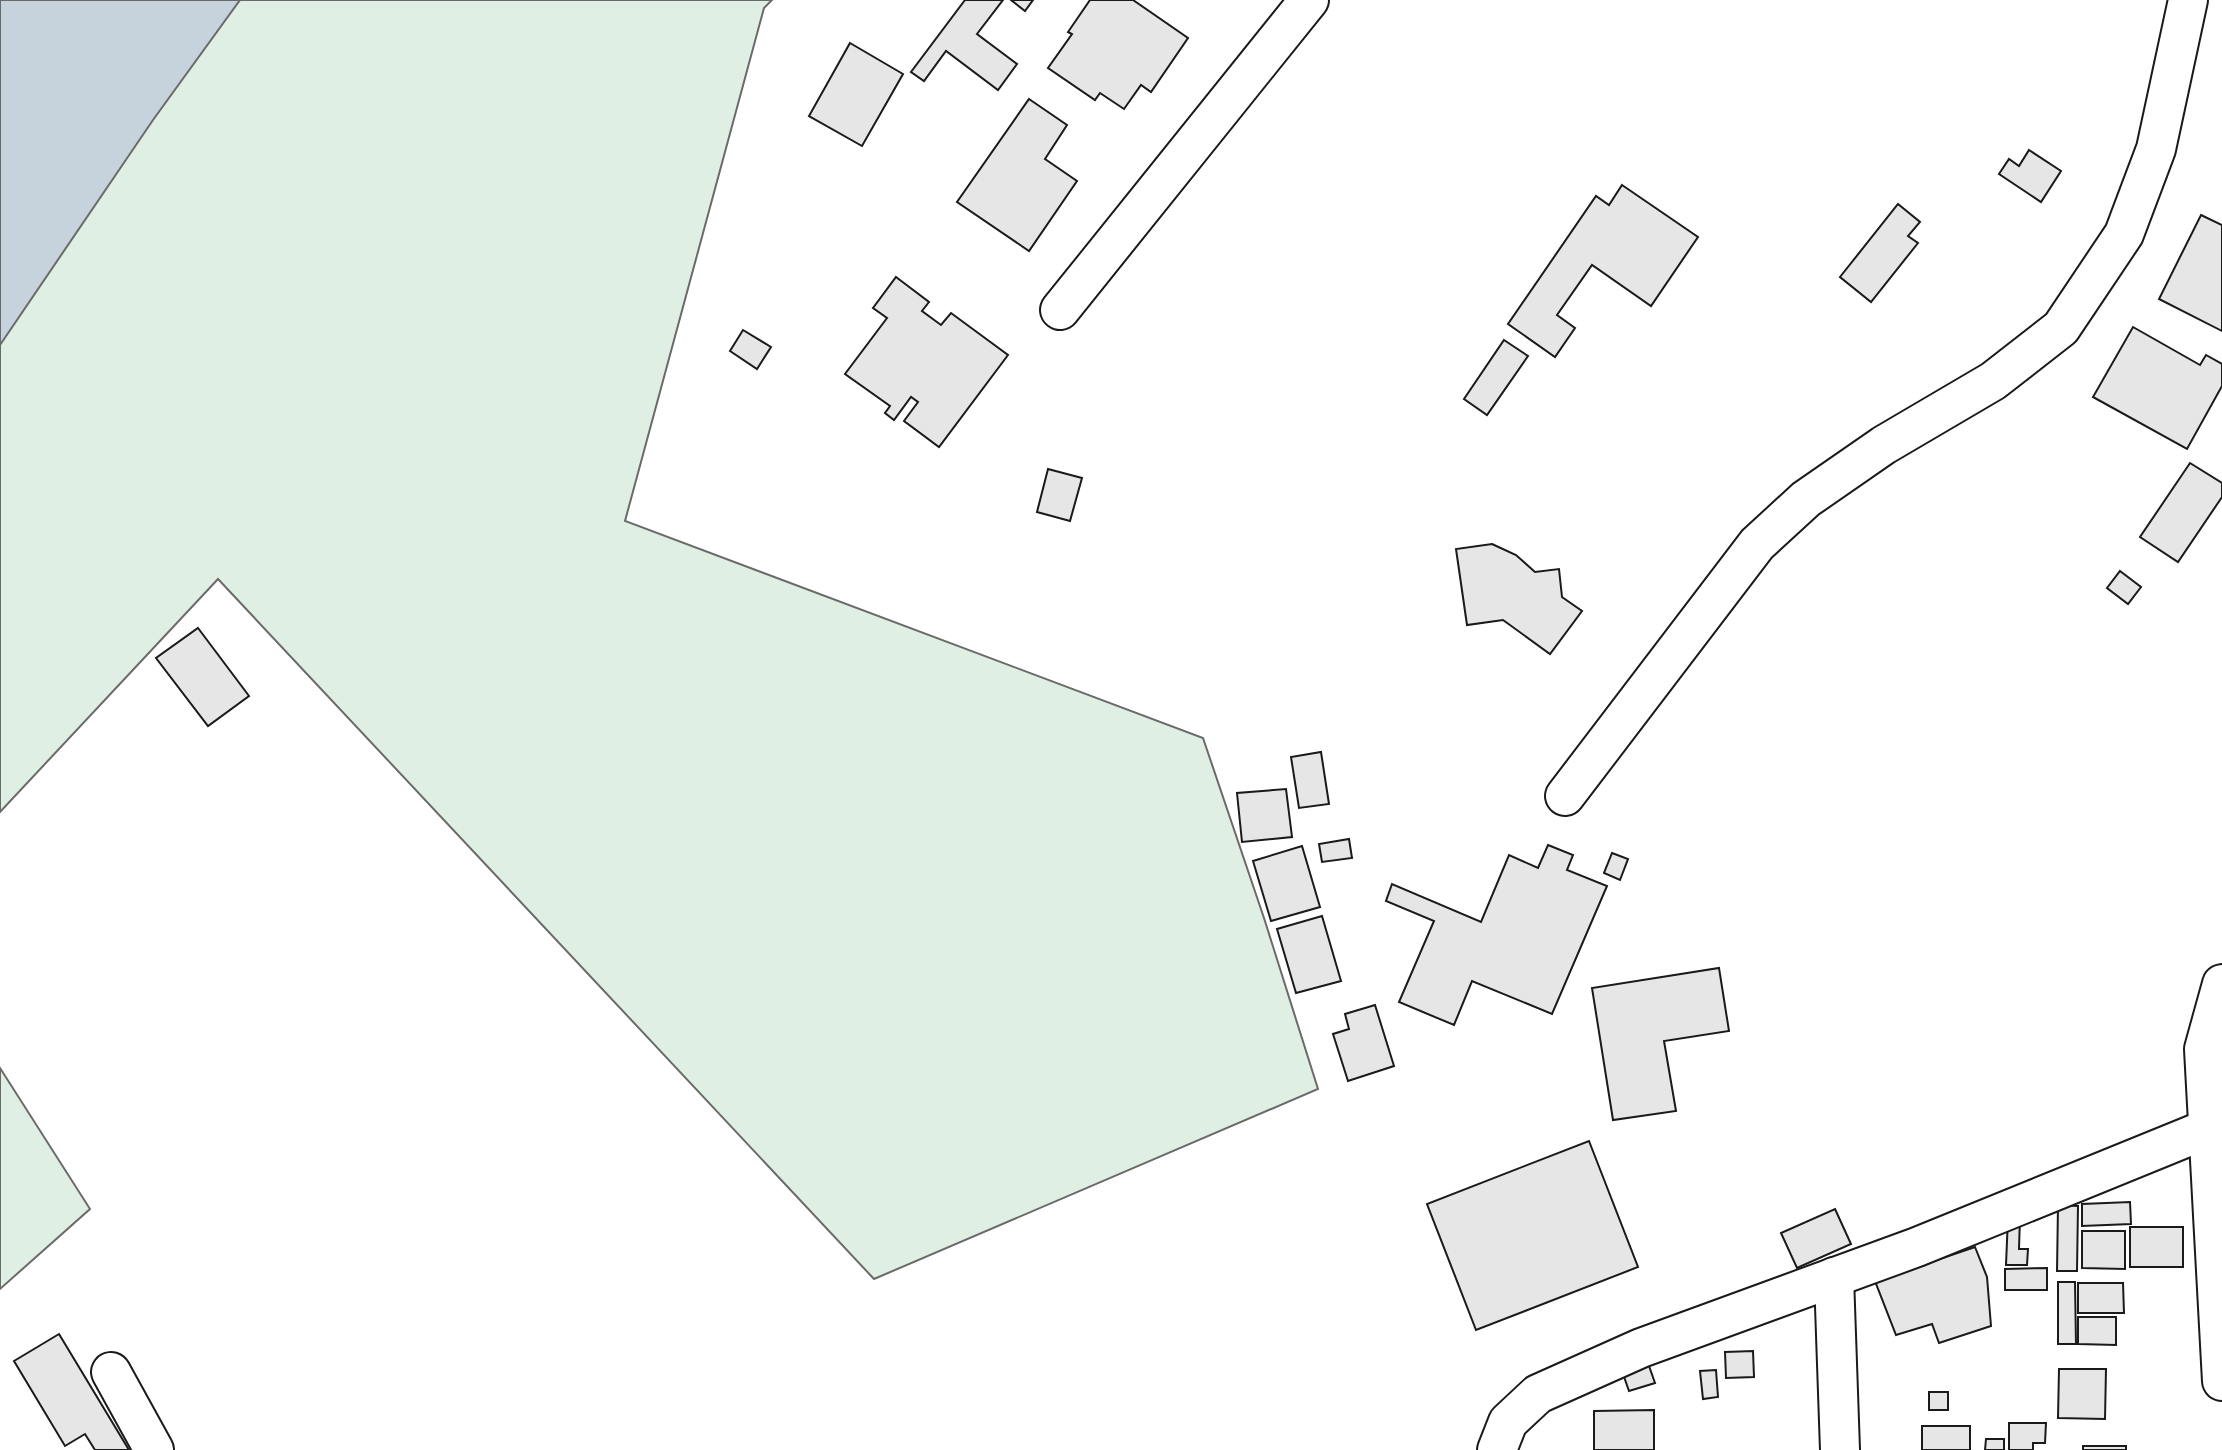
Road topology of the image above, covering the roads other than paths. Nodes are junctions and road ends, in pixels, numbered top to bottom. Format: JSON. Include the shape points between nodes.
{"nodes":[{"id":1,"x":1309,"y":0,"type":"edge"},
{"id":2,"x":2188,"y":0,"type":"edge"},
{"id":3,"x":1060,"y":310,"type":"dead end"},
{"id":4,"x":1565,"y":796,"type":"dead end"},
{"id":5,"x":2222,"y":984,"type":"edge"},
{"id":6,"x":2214,"y":1129,"type":"edge"},
{"id":7,"x":1834,"y":1277,"type":"junction"},
{"id":8,"x":111,"y":1372,"type":"dead end"},
{"id":9,"x":2222,"y":1381,"type":"edge"},
{"id":10,"x":154,"y":1450,"type":"edge"},
{"id":11,"x":1497,"y":1450,"type":"edge"},
{"id":12,"x":1840,"y":1450,"type":"edge"}],
"edges":[{"from":1,"to":3,"type":"street"},
{"from":2,"to":4,"type":"street","via":[[2156,149],[2124,234],[2061,328],[1993,381],[1884,445],[1806,499],[1757,544]]},
{"from":5,"to":6,"type":"street","via":[[2204,1049]]},
{"from":6,"to":7,"type":"street"},
{"from":6,"to":9,"type":"street"},
{"from":7,"to":11,"type":"street","via":[[1641,1348],[1538,1394],[1508,1422]]},
{"from":7,"to":12,"type":"street"},
{"from":8,"to":10,"type":"street"}]}
